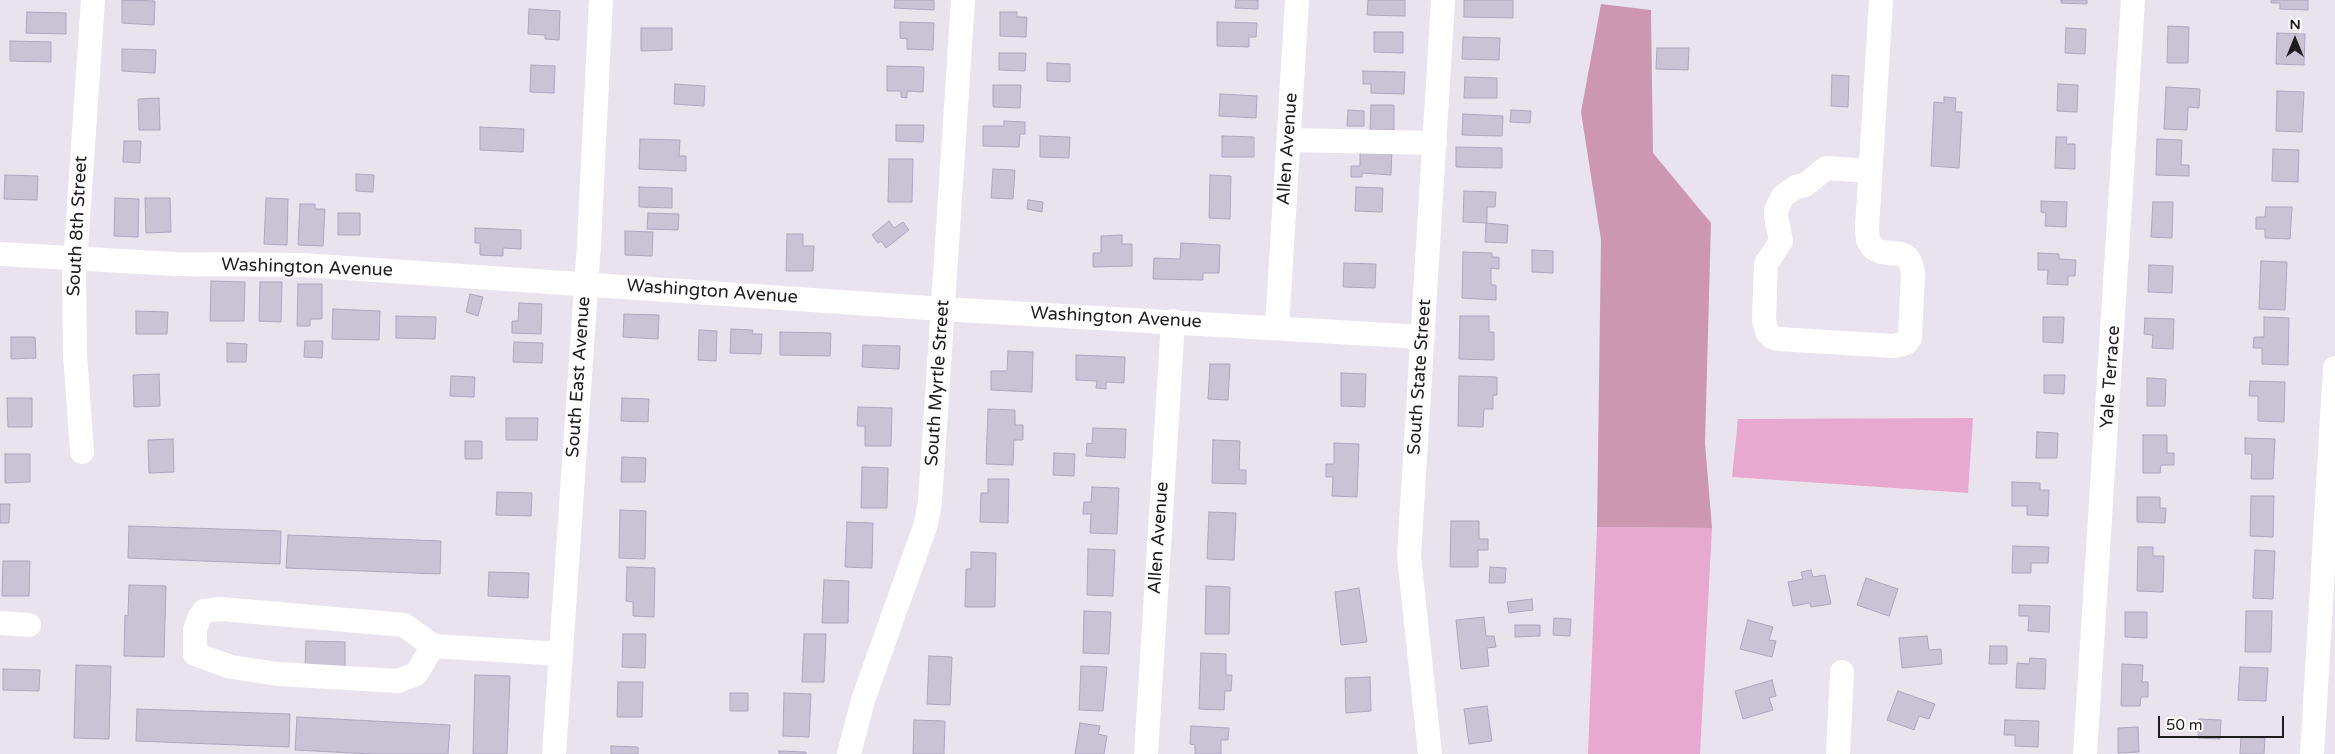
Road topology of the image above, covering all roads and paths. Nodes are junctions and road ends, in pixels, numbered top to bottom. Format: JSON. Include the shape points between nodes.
{"nodes":[{"id":1,"x":94,"y":0,"type":"edge"},
{"id":2,"x":601,"y":0,"type":"edge"},
{"id":3,"x":963,"y":0,"type":"edge"},
{"id":4,"x":1297,"y":0,"type":"edge"},
{"id":5,"x":1443,"y":0,"type":"edge"},
{"id":6,"x":1881,"y":0,"type":"edge"},
{"id":7,"x":2134,"y":0,"type":"edge"},
{"id":8,"x":1289,"y":140,"type":"junction"},
{"id":9,"x":1435,"y":143,"type":"junction"},
{"id":10,"x":1870,"y":171,"type":"junction"},
{"id":11,"x":0,"y":254,"type":"edge"},
{"id":12,"x":75,"y":258,"type":"junction"},
{"id":13,"x":586,"y":283,"type":"junction"},
{"id":14,"x":943,"y":308,"type":"junction"},
{"id":15,"x":1173,"y":322,"type":"junction"},
{"id":16,"x":1277,"y":328,"type":"junction"},
{"id":17,"x":1423,"y":337,"type":"junction"},
{"id":18,"x":2335,"y":368,"type":"edge"},
{"id":19,"x":82,"y":452,"type":"dead end"},
{"id":20,"x":0,"y":623,"type":"edge"},
{"id":21,"x":29,"y":625,"type":"dead end"},
{"id":22,"x":432,"y":646,"type":"junction"},
{"id":23,"x":561,"y":654,"type":"junction"},
{"id":24,"x":1842,"y":672,"type":"dead end"},
{"id":25,"x":554,"y":754,"type":"edge"},
{"id":26,"x":849,"y":754,"type":"edge"},
{"id":27,"x":1146,"y":754,"type":"edge"},
{"id":28,"x":1430,"y":754,"type":"edge"},
{"id":29,"x":1838,"y":754,"type":"edge"},
{"id":30,"x":2085,"y":754,"type":"edge"},
{"id":31,"x":2312,"y":754,"type":"edge"}],
"edges":[{"from":1,"to":12,"type":"street","name":"South 8th Street"},
{"from":2,"to":13,"type":"street","name":"South East Avenue"},
{"from":3,"to":14,"type":"street","name":"South Myrtle Street"},
{"from":4,"to":8,"type":"street","name":"Allen Avenue"},
{"from":5,"to":9,"type":"street","name":"South State Street"},
{"from":6,"to":10,"type":"street"},
{"from":7,"to":30,"type":"street","name":"Yale Terrace"},
{"from":8,"to":9,"type":"street"},
{"from":8,"to":16,"type":"street","name":"Allen Avenue"},
{"from":9,"to":17,"type":"street","name":"South State Street"},
{"from":10,"to":10,"type":"street","via":[[1868,240],[1873,248],[1900,254],[1911,264],[1910,338],[1894,346],[1772,337],[1764,320],[1766,264],[1781,241],[1776,210],[1783,196],[1805,185],[1826,168]]},
{"from":11,"to":12,"type":"street","name":"Washington Avenue"},
{"from":12,"to":13,"type":"street","name":"Washington Avenue","via":[[175,264],[303,265]]},
{"from":12,"to":19,"type":"street","name":"South 8th Street","via":[[75,354]]},
{"from":13,"to":14,"type":"street","name":"Washington Avenue"},
{"from":13,"to":23,"type":"street","name":"South East Avenue"},
{"from":14,"to":15,"type":"street","name":"Washington Avenue"},
{"from":14,"to":26,"type":"street","name":"South Myrtle Street","via":[[926,524],[863,700]]},
{"from":15,"to":16,"type":"street","name":"Washington Avenue"},
{"from":15,"to":27,"type":"street","name":"Allen Avenue"},
{"from":16,"to":17,"type":"street","name":"Washington Avenue"},
{"from":17,"to":28,"type":"street","name":"South State Street","via":[[1409,556]]},
{"from":18,"to":31,"type":"street"},
{"from":20,"to":21,"type":"street"},
{"from":22,"to":22,"type":"street","via":[[404,625],[221,609],[204,611],[199,618],[195,654],[231,667],[278,674],[398,680],[416,674]]},
{"from":22,"to":23,"type":"street"},
{"from":23,"to":25,"type":"street","name":"South East Avenue"},
{"from":24,"to":29,"type":"street"}]}
